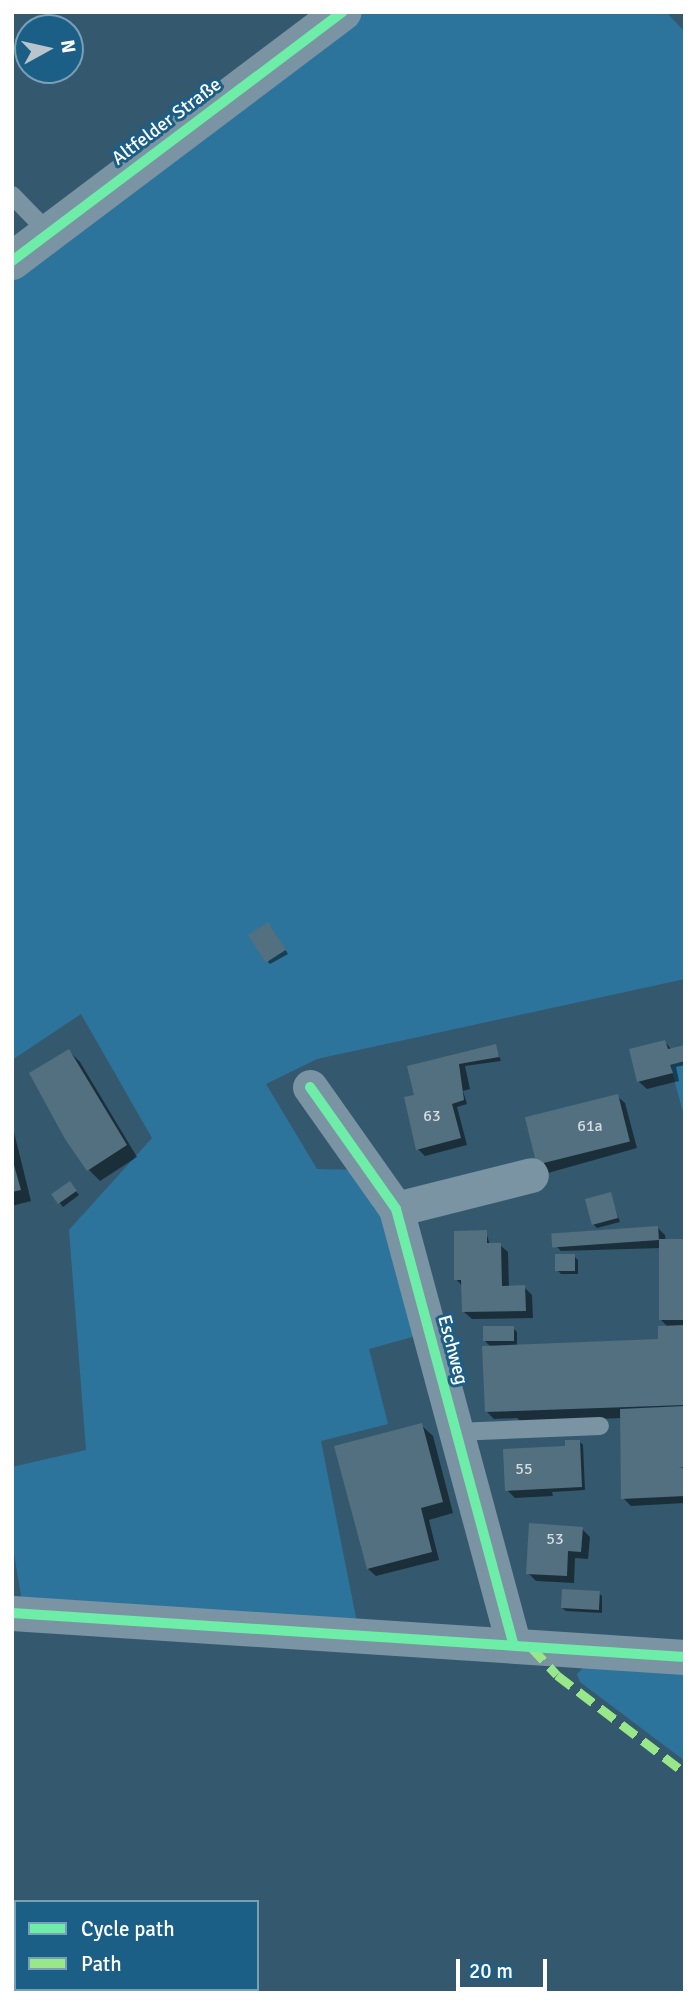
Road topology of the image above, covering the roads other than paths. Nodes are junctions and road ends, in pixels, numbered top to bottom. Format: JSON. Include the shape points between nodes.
{"nodes":[{"id":1,"x":343,"y":12,"type":"edge"},
{"id":2,"x":12,"y":195,"type":"edge"},
{"id":3,"x":49,"y":233,"type":"junction"},
{"id":4,"x":12,"y":261,"type":"edge"},
{"id":5,"x":310,"y":1087,"type":"dead end"},
{"id":6,"x":531,"y":1175,"type":"dead end"},
{"id":7,"x":396,"y":1209,"type":"junction"},
{"id":8,"x":600,"y":1426,"type":"dead end"},
{"id":9,"x":456,"y":1432,"type":"junction"},
{"id":10,"x":12,"y":1613,"type":"edge"},
{"id":11,"x":513,"y":1644,"type":"junction"},
{"id":12,"x":685,"y":1657,"type":"edge"}],
"edges":[{"from":1,"to":3,"type":"street","name":"Altfelder Straße"},
{"from":2,"to":3,"type":"lane"},
{"from":3,"to":4,"type":"street","name":"Altfelder Straße"},
{"from":5,"to":7,"type":"street","name":"Eschweg"},
{"from":6,"to":7,"type":"street"},
{"from":7,"to":9,"type":"street","name":"Eschweg"},
{"from":8,"to":9,"type":"lane"},
{"from":9,"to":11,"type":"street","name":"Eschweg"},
{"from":10,"to":11,"type":"street"},
{"from":11,"to":12,"type":"street"}]}
